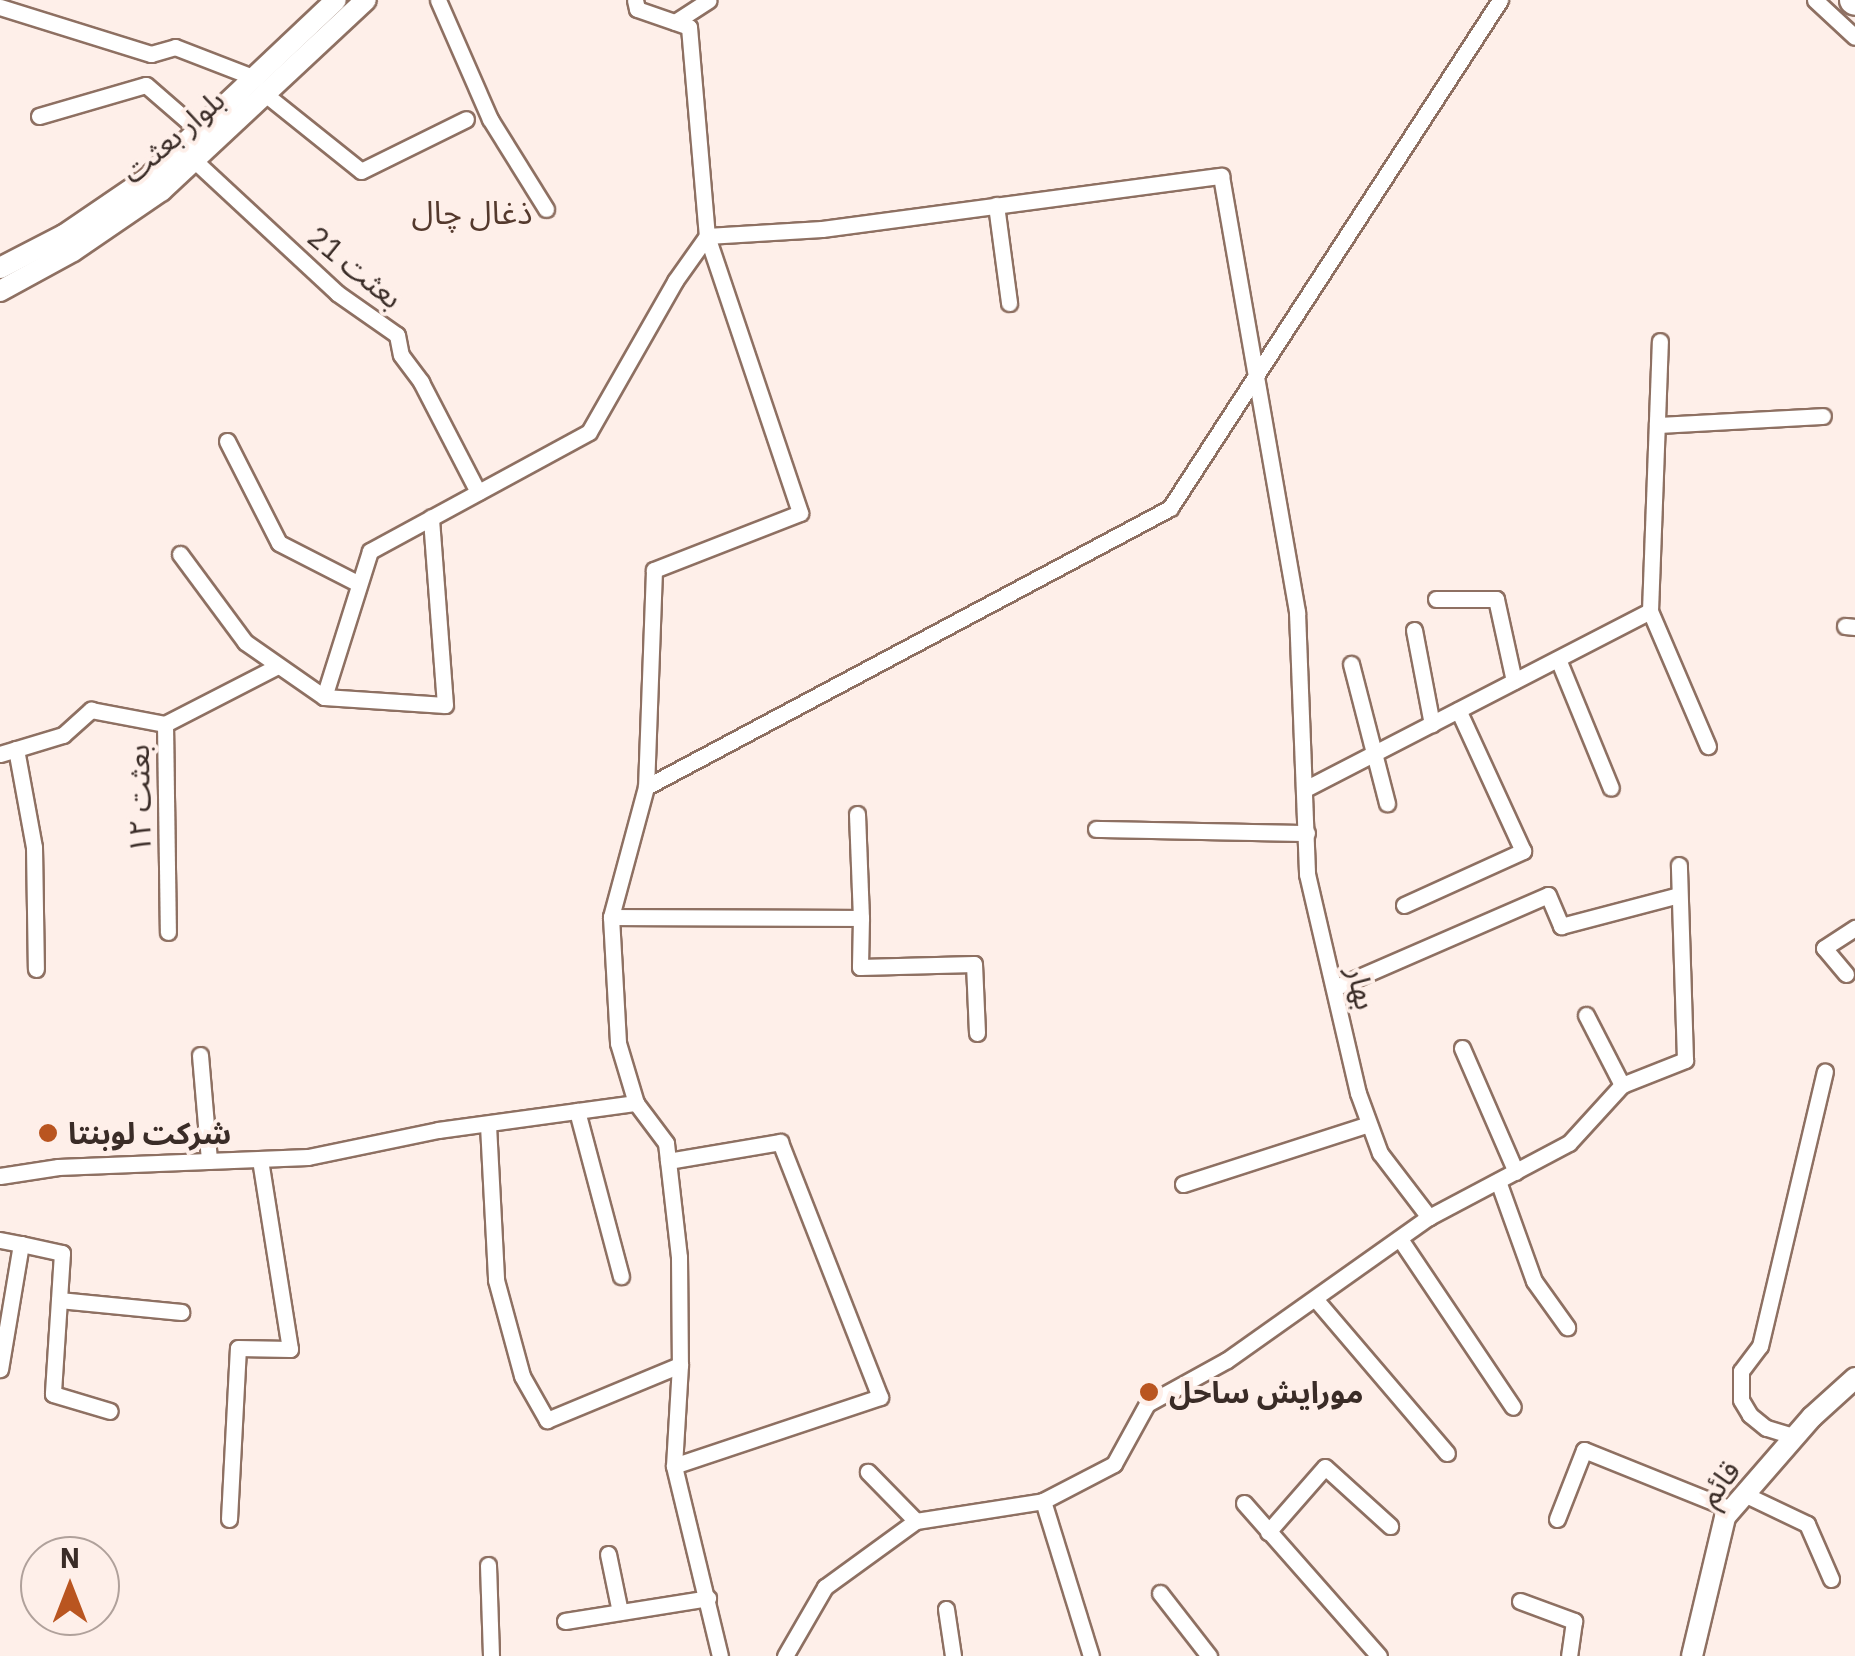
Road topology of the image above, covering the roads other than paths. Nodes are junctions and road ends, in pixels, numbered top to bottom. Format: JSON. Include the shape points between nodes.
{"nodes":[{"id":1,"x":336,"y":0,"type":"edge"},
{"id":2,"x":366,"y":0,"type":"edge"},
{"id":3,"x":438,"y":0,"type":"edge"},
{"id":4,"x":635,"y":0,"type":"edge"},
{"id":5,"x":709,"y":0,"type":"edge"},
{"id":6,"x":1500,"y":0,"type":"edge"},
{"id":7,"x":1815,"y":0,"type":"edge"},
{"id":8,"x":0,"y":8,"type":"edge"},
{"id":9,"x":675,"y":22,"type":"junction"},
{"id":10,"x":1855,"y":37,"type":"edge"},
{"id":11,"x":260,"y":86,"type":"junction"},
{"id":12,"x":39,"y":116,"type":"dead end"},
{"id":13,"x":466,"y":119,"type":"dead end"},
{"id":14,"x":199,"y":131,"type":"junction"},
{"id":15,"x":194,"y":160,"type":"junction"},
{"id":16,"x":996,"y":205,"type":"junction"},
{"id":17,"x":546,"y":209,"type":"dead end"},
{"id":18,"x":707,"y":236,"type":"junction"},
{"id":19,"x":0,"y":268,"type":"edge"},
{"id":20,"x":0,"y":291,"type":"edge"},
{"id":21,"x":1009,"y":302,"type":"dead end"},
{"id":22,"x":1660,"y":340,"type":"dead end"},
{"id":23,"x":1255,"y":377,"type":"junction"},
{"id":24,"x":1822,"y":416,"type":"dead end"},
{"id":25,"x":1657,"y":426,"type":"junction"},
{"id":26,"x":227,"y":442,"type":"dead end"},
{"id":27,"x":478,"y":492,"type":"junction"},
{"id":28,"x":431,"y":518,"type":"junction"},
{"id":29,"x":180,"y":554,"type":"dead end"},
{"id":30,"x":360,"y":584,"type":"junction"},
{"id":31,"x":1436,"y":599,"type":"dead end"},
{"id":32,"x":1650,"y":611,"type":"junction"},
{"id":33,"x":1414,"y":630,"type":"dead end"},
{"id":34,"x":1558,"y":658,"type":"junction"},
{"id":35,"x":1350,"y":664,"type":"dead end"},
{"id":36,"x":278,"y":666,"type":"junction"},
{"id":37,"x":1514,"y":681,"type":"junction"},
{"id":38,"x":324,"y":697,"type":"junction"},
{"id":39,"x":1458,"y":710,"type":"junction"},
{"id":40,"x":165,"y":724,"type":"junction"},
{"id":41,"x":1432,"y":724,"type":"junction"},
{"id":42,"x":1708,"y":746,"type":"dead end"},
{"id":43,"x":8,"y":752,"type":"edge"},
{"id":44,"x":1376,"y":752,"type":"junction"},
{"id":45,"x":646,"y":787,"type":"junction"},
{"id":46,"x":1307,"y":788,"type":"junction"},
{"id":47,"x":1611,"y":788,"type":"dead end"},
{"id":48,"x":1387,"y":803,"type":"dead end"},
{"id":49,"x":857,"y":814,"type":"dead end"},
{"id":50,"x":1096,"y":829,"type":"dead end"},
{"id":51,"x":1307,"y":833,"type":"junction"},
{"id":52,"x":1678,"y":865,"type":"dead end"},
{"id":53,"x":1679,"y":895,"type":"junction"},
{"id":54,"x":1404,"y":905,"type":"dead end"},
{"id":55,"x":611,"y":916,"type":"junction"},
{"id":56,"x":861,"y":918,"type":"junction"},
{"id":57,"x":1855,"y":928,"type":"edge"},
{"id":58,"x":168,"y":932,"type":"dead end"},
{"id":59,"x":36,"y":968,"type":"dead end"},
{"id":60,"x":1846,"y":974,"type":"dead end"},
{"id":61,"x":1334,"y":988,"type":"junction"},
{"id":62,"x":1586,"y":1015,"type":"dead end"},
{"id":63,"x":977,"y":1033,"type":"dead end"},
{"id":64,"x":1462,"y":1048,"type":"dead end"},
{"id":65,"x":200,"y":1056,"type":"dead end"},
{"id":66,"x":1825,"y":1072,"type":"dead end"},
{"id":67,"x":1622,"y":1085,"type":"junction"},
{"id":68,"x":636,"y":1103,"type":"junction"},
{"id":69,"x":577,"y":1111,"type":"junction"},
{"id":70,"x":1369,"y":1124,"type":"junction"},
{"id":71,"x":488,"y":1125,"type":"junction"},
{"id":72,"x":260,"y":1159,"type":"junction"},
{"id":73,"x":209,"y":1161,"type":"junction"},
{"id":74,"x":668,"y":1161,"type":"junction"},
{"id":75,"x":1516,"y":1172,"type":"junction"},
{"id":76,"x":0,"y":1176,"type":"edge"},
{"id":77,"x":1498,"y":1181,"type":"junction"},
{"id":78,"x":1183,"y":1184,"type":"dead end"},
{"id":79,"x":1430,"y":1218,"type":"junction"},
{"id":80,"x":1400,"y":1239,"type":"junction"},
{"id":81,"x":0,"y":1240,"type":"edge"},
{"id":82,"x":21,"y":1244,"type":"junction"},
{"id":83,"x":621,"y":1276,"type":"dead end"},
{"id":84,"x":59,"y":1300,"type":"junction"},
{"id":85,"x":1317,"y":1301,"type":"junction"},
{"id":86,"x":181,"y":1312,"type":"dead end"},
{"id":87,"x":1567,"y":1327,"type":"dead end"},
{"id":88,"x":680,"y":1366,"type":"junction"},
{"id":89,"x":0,"y":1369,"type":"edge"},
{"id":90,"x":1855,"y":1378,"type":"edge"},
{"id":91,"x":1513,"y":1408,"type":"dead end"},
{"id":92,"x":110,"y":1411,"type":"dead end"},
{"id":93,"x":1796,"y":1436,"type":"junction"},
{"id":94,"x":1447,"y":1452,"type":"dead end"},
{"id":95,"x":674,"y":1466,"type":"junction"},
{"id":96,"x":868,"y":1472,"type":"dead end"},
{"id":97,"x":1042,"y":1501,"type":"junction"},
{"id":98,"x":1738,"y":1502,"type":"junction"},
{"id":99,"x":1244,"y":1503,"type":"dead end"},
{"id":100,"x":229,"y":1519,"type":"dead end"},
{"id":101,"x":1557,"y":1519,"type":"dead end"},
{"id":102,"x":916,"y":1521,"type":"junction"},
{"id":103,"x":1390,"y":1526,"type":"dead end"},
{"id":104,"x":1268,"y":1532,"type":"junction"},
{"id":105,"x":608,"y":1554,"type":"dead end"},
{"id":106,"x":488,"y":1564,"type":"dead end"},
{"id":107,"x":1831,"y":1579,"type":"dead end"},
{"id":108,"x":1160,"y":1593,"type":"dead end"},
{"id":109,"x":708,"y":1598,"type":"junction"},
{"id":110,"x":1520,"y":1600,"type":"dead end"},
{"id":111,"x":946,"y":1609,"type":"dead end"},
{"id":112,"x":620,"y":1612,"type":"junction"},
{"id":113,"x":565,"y":1621,"type":"dead end"},
{"id":114,"x":490,"y":1656,"type":"edge"},
{"id":115,"x":720,"y":1656,"type":"edge"},
{"id":116,"x":786,"y":1656,"type":"edge"},
{"id":117,"x":953,"y":1656,"type":"edge"},
{"id":118,"x":1091,"y":1656,"type":"edge"},
{"id":119,"x":1208,"y":1656,"type":"edge"},
{"id":120,"x":1379,"y":1656,"type":"edge"},
{"id":121,"x":1569,"y":1656,"type":"edge"},
{"id":122,"x":1692,"y":1656,"type":"edge"}],
"edges":[{"from":1,"to":11,"type":"street","name":"بلوار بعثت"},
{"from":2,"to":11,"type":"street","name":"بلوار بعثت"},
{"from":3,"to":17,"type":"street","via":[[490,118]]},
{"from":4,"to":9,"type":"street","via":[[636,9]]},
{"from":5,"to":9,"type":"street"},
{"from":6,"to":23,"type":"street"},
{"from":7,"to":10,"type":"street"},
{"from":8,"to":11,"type":"street","via":[[150,54],[175,46]]},
{"from":9,"to":18,"type":"street","via":[[689,27]]},
{"from":11,"to":13,"type":"street","via":[[361,171]]},
{"from":11,"to":14,"type":"street","name":"بلوار بعثت"},
{"from":11,"to":15,"type":"street","name":"بلوار بعثت"},
{"from":12,"to":14,"type":"street","via":[[146,84]]},
{"from":14,"to":19,"type":"street","name":"بلوار بعثت","via":[[149,177],[64,235]]},
{"from":15,"to":20,"type":"street","name":"بلوار بعثت","via":[[73,251]]},
{"from":15,"to":27,"type":"street","name":"بعثت 21","via":[[337,293],[397,335],[401,355]]},
{"from":16,"to":18,"type":"street"},
{"from":16,"to":21,"type":"street"},
{"from":16,"to":23,"type":"street","name":"بهار","via":[[1221,176]]},
{"from":18,"to":27,"type":"street","via":[[589,432]]},
{"from":18,"to":45,"type":"street","via":[[800,514],[654,570]]},
{"from":22,"to":25,"type":"street"},
{"from":23,"to":45,"type":"street","via":[[1170,508]]},
{"from":23,"to":46,"type":"street","name":"بهار","via":[[1298,612]]},
{"from":24,"to":25,"type":"street"},
{"from":25,"to":32,"type":"street"},
{"from":26,"to":30,"type":"street","via":[[280,543]]},
{"from":27,"to":28,"type":"street"},
{"from":28,"to":30,"type":"street","via":[[370,551]]},
{"from":28,"to":38,"type":"street","via":[[444,705]]},
{"from":29,"to":36,"type":"street","via":[[244,642]]},
{"from":30,"to":38,"type":"street"},
{"from":31,"to":37,"type":"street","via":[[1496,599]]},
{"from":32,"to":34,"type":"street"},
{"from":32,"to":42,"type":"street"},
{"from":33,"to":41,"type":"street"},
{"from":34,"to":37,"type":"street"},
{"from":34,"to":47,"type":"street"},
{"from":35,"to":44,"type":"street"},
{"from":36,"to":38,"type":"street"},
{"from":36,"to":40,"type":"street"},
{"from":37,"to":39,"type":"street"},
{"from":39,"to":41,"type":"street"},
{"from":39,"to":54,"type":"street","via":[[1523,851]]},
{"from":40,"to":43,"type":"street","name":"بعثت ۱۲","via":[[91,710],[62,735]]},
{"from":40,"to":58,"type":"street","name":"بعثت ۱۲"},
{"from":41,"to":44,"type":"street"},
{"from":43,"to":59,"type":"street","via":[[34,847]]},
{"from":44,"to":46,"type":"street"},
{"from":44,"to":48,"type":"street"},
{"from":45,"to":55,"type":"street"},
{"from":46,"to":51,"type":"street","name":"بهار"},
{"from":49,"to":56,"type":"street"},
{"from":50,"to":51,"type":"street"},
{"from":51,"to":61,"type":"street","name":"بهار","via":[[1308,874]]},
{"from":52,"to":53,"type":"street"},
{"from":53,"to":61,"type":"street","via":[[1561,926],[1548,894]]},
{"from":53,"to":67,"type":"street","via":[[1685,1060]]},
{"from":55,"to":56,"type":"street"},
{"from":55,"to":68,"type":"street","via":[[618,1042]]},
{"from":56,"to":63,"type":"street","via":[[860,967],[974,964]]},
{"from":57,"to":60,"type":"street","via":[[1824,948]]},
{"from":61,"to":70,"type":"street","name":"بهار"},
{"from":62,"to":67,"type":"street"},
{"from":64,"to":75,"type":"street"},
{"from":65,"to":73,"type":"street"},
{"from":66,"to":93,"type":"street","via":[[1760,1346],[1741,1371],[1741,1400],[1750,1415],[1766,1428]]},
{"from":67,"to":75,"type":"street","via":[[1569,1143]]},
{"from":68,"to":69,"type":"street"},
{"from":68,"to":74,"type":"street","via":[[666,1144]]},
{"from":69,"to":71,"type":"street"},
{"from":69,"to":83,"type":"street"},
{"from":70,"to":78,"type":"street"},
{"from":70,"to":79,"type":"street","name":"بهار","via":[[1380,1153]]},
{"from":71,"to":72,"type":"street","via":[[308,1157]]},
{"from":71,"to":88,"type":"street","via":[[496,1280],[522,1376],[547,1420]]},
{"from":72,"to":73,"type":"street"},
{"from":72,"to":100,"type":"street","via":[[290,1349],[238,1348]]},
{"from":73,"to":76,"type":"street"},
{"from":74,"to":88,"type":"street","via":[[679,1258]]},
{"from":74,"to":95,"type":"street","via":[[780,1142],[880,1396]]},
{"from":75,"to":77,"type":"street"},
{"from":77,"to":79,"type":"street"},
{"from":77,"to":87,"type":"street","via":[[1534,1281]]},
{"from":79,"to":80,"type":"street"},
{"from":80,"to":85,"type":"street"},
{"from":80,"to":91,"type":"street"},
{"from":81,"to":82,"type":"street"},
{"from":82,"to":84,"type":"street","via":[[62,1253]]},
{"from":82,"to":89,"type":"street"},
{"from":84,"to":86,"type":"street"},
{"from":84,"to":92,"type":"street","via":[[53,1394]]},
{"from":85,"to":94,"type":"street"},
{"from":85,"to":97,"type":"street","via":[[1146,1404],[1114,1464]]},
{"from":88,"to":95,"type":"street"},
{"from":90,"to":93,"type":"street","name":"قائم"},
{"from":93,"to":98,"type":"street","name":"قائم"},
{"from":95,"to":109,"type":"street"},
{"from":96,"to":102,"type":"street"},
{"from":97,"to":102,"type":"street"},
{"from":97,"to":118,"type":"street"},
{"from":98,"to":101,"type":"street","via":[[1584,1450]]},
{"from":98,"to":107,"type":"street","via":[[1808,1524]]},
{"from":98,"to":122,"type":"street","name":"قائم","via":[[1716,1547]]},
{"from":99,"to":104,"type":"street"},
{"from":102,"to":116,"type":"street","via":[[825,1588]]},
{"from":103,"to":104,"type":"street","via":[[1325,1467]]},
{"from":104,"to":120,"type":"street"},
{"from":105,"to":112,"type":"street"},
{"from":106,"to":114,"type":"street"},
{"from":108,"to":119,"type":"street"},
{"from":109,"to":112,"type":"street"},
{"from":109,"to":115,"type":"street"},
{"from":110,"to":121,"type":"street","via":[[1574,1621]]},
{"from":111,"to":117,"type":"street"},
{"from":112,"to":113,"type":"street"}]}
